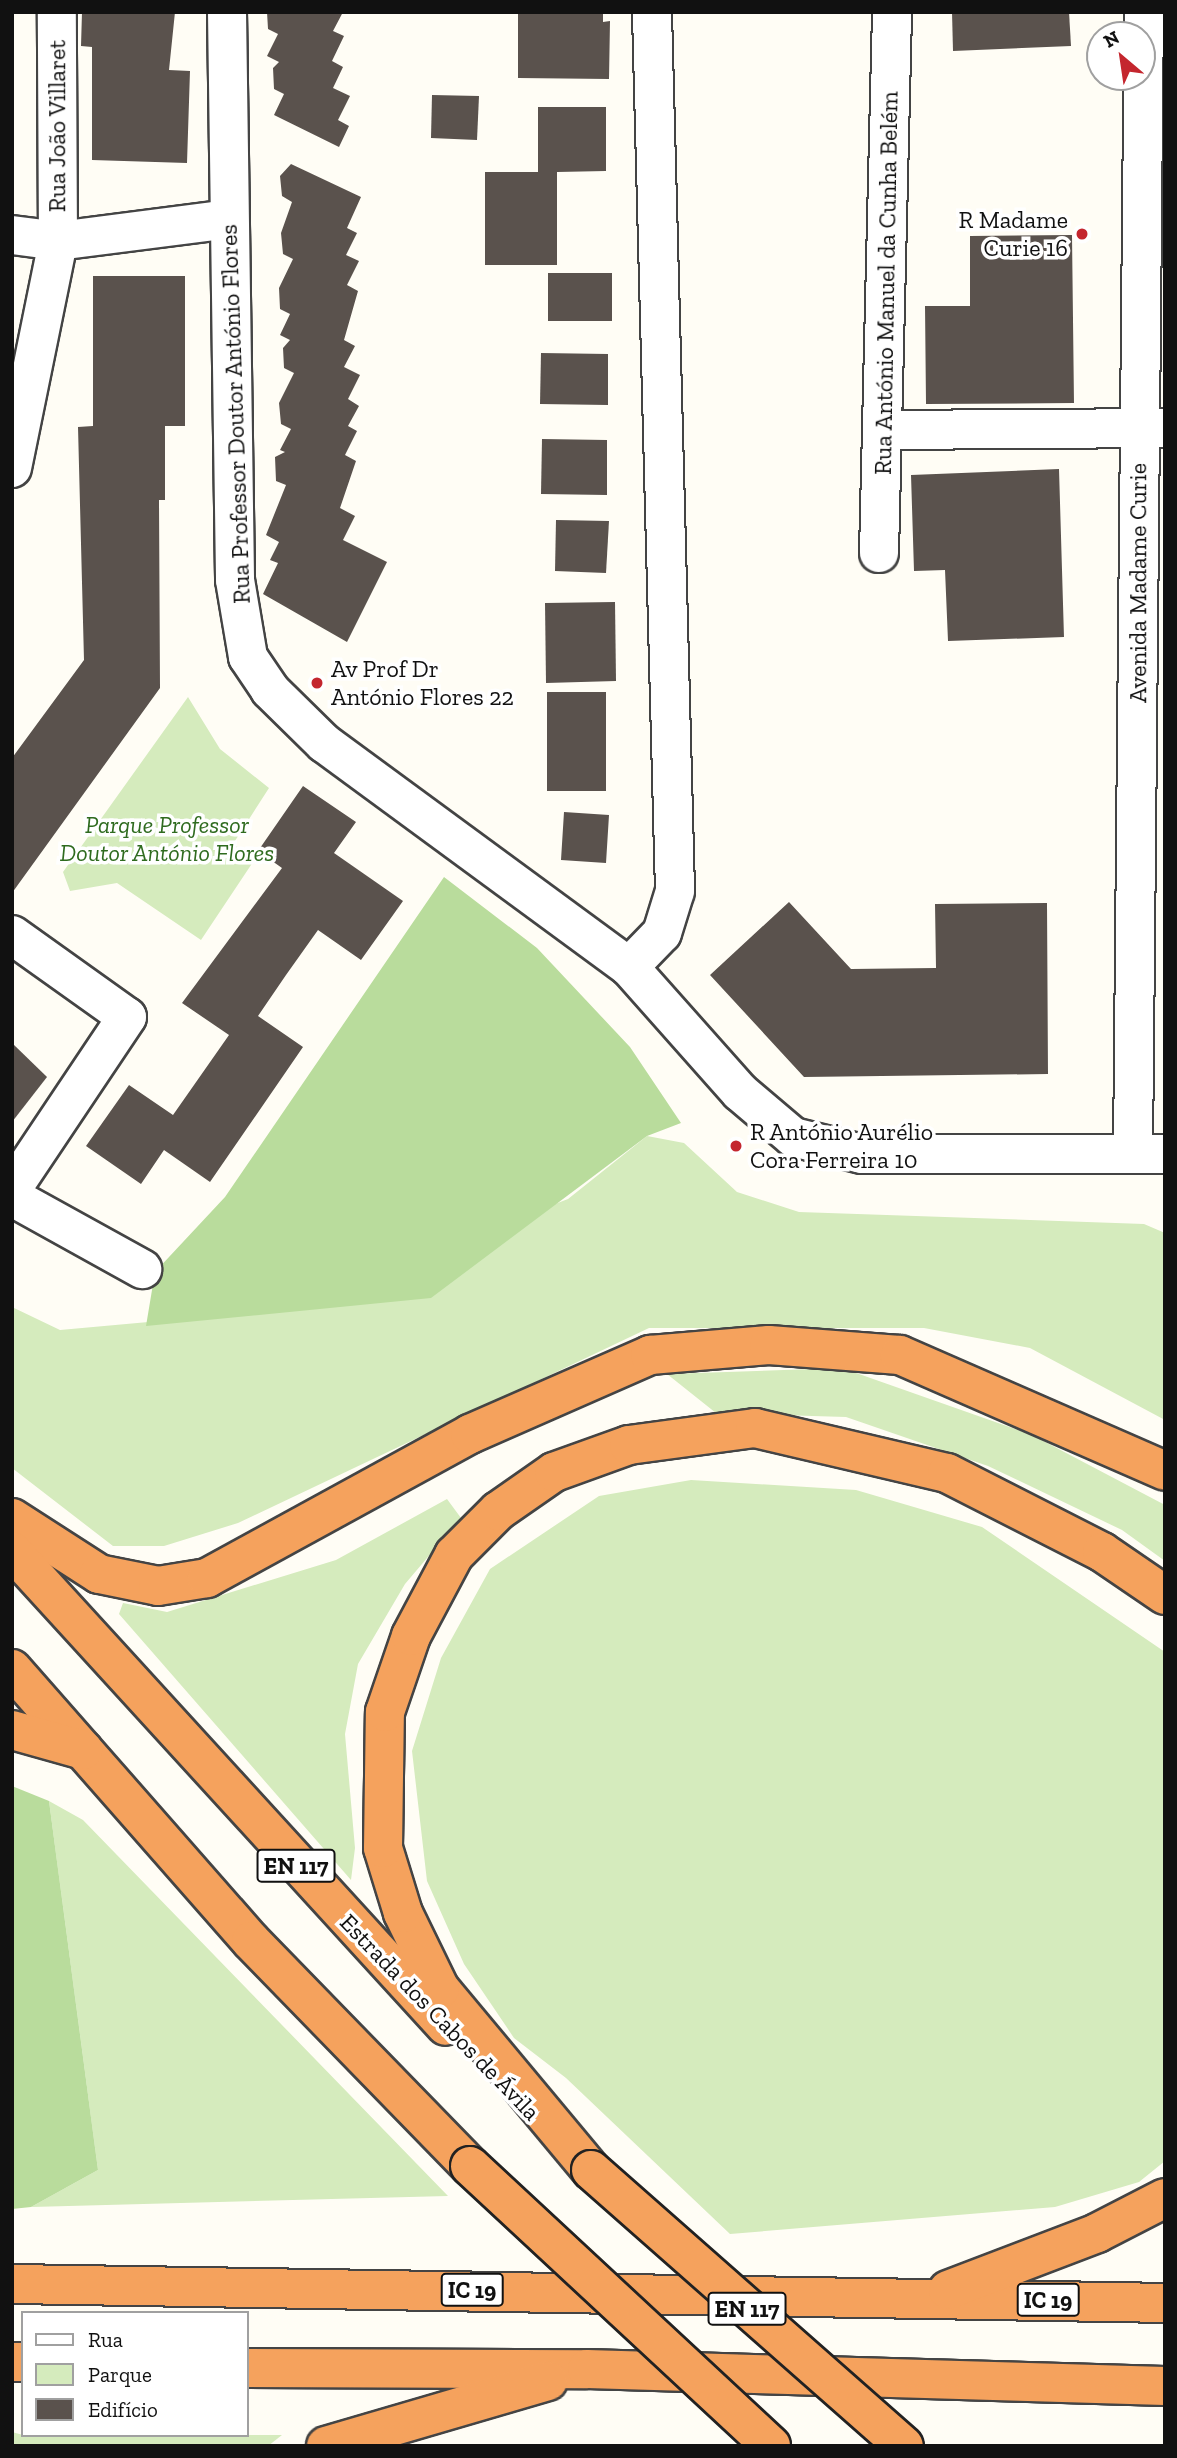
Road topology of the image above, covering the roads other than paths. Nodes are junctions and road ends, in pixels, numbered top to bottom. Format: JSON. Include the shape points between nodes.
{"nodes":[{"id":1,"x":57,"y":12,"type":"edge"},
{"id":2,"x":227,"y":12,"type":"edge"},
{"id":3,"x":652,"y":12,"type":"edge"},
{"id":4,"x":892,"y":12,"type":"edge"},
{"id":5,"x":1144,"y":12,"type":"edge"},
{"id":6,"x":229,"y":219,"type":"junction"},
{"id":7,"x":12,"y":236,"type":"edge"},
{"id":8,"x":58,"y":240,"type":"junction"},
{"id":9,"x":1152,"y":428,"type":"edge"},
{"id":10,"x":883,"y":429,"type":"junction"},
{"id":11,"x":12,"y":468,"type":"edge"},
{"id":12,"x":880,"y":553,"type":"dead end"},
{"id":13,"x":12,"y":935,"type":"edge"},
{"id":14,"x":629,"y":967,"type":"junction"},
{"id":15,"x":1149,"y":1154,"type":"edge"},
{"id":16,"x":12,"y":1189,"type":"edge"},
{"id":17,"x":12,"y":1197,"type":"edge"},
{"id":18,"x":142,"y":1269,"type":"dead end"},
{"id":19,"x":1165,"y":1471,"type":"edge"},
{"id":20,"x":12,"y":1518,"type":"edge"},
{"id":21,"x":12,"y":1551,"type":"edge"},
{"id":22,"x":1165,"y":1595,"type":"edge"},
{"id":23,"x":12,"y":1669,"type":"edge"},
{"id":24,"x":12,"y":1730,"type":"edge"},
{"id":25,"x":83,"y":1750,"type":"junction"},
{"id":26,"x":591,"y":2170,"type":"junction"},
{"id":27,"x":1165,"y":2198,"type":"edge"},
{"id":28,"x":12,"y":2284,"type":"edge"},
{"id":29,"x":931,"y":2297,"type":"junction"},
{"id":30,"x":1165,"y":2303,"type":"edge"},
{"id":31,"x":248,"y":2368,"type":"edge"},
{"id":32,"x":587,"y":2369,"type":"junction"},
{"id":33,"x":1165,"y":2386,"type":"edge"},
{"id":34,"x":326,"y":2446,"type":"edge"},
{"id":35,"x":771,"y":2446,"type":"edge"},
{"id":36,"x":904,"y":2446,"type":"edge"}],
"edges":[{"from":1,"to":8,"type":"street","name":"Rua João Villaret"},
{"from":2,"to":6,"type":"street","name":"Rua Professor Doutor António Flores"},
{"from":3,"to":14,"type":"street","via":[[676,891],[662,933]]},
{"from":4,"to":10,"type":"street","name":"Rua António Manuel da Cunha Belém"},
{"from":5,"to":9,"type":"street","name":"Avenida Madame Curie"},
{"from":6,"to":8,"type":"street","name":"Rua João Villaret"},
{"from":6,"to":14,"type":"street","name":"Rua Professor Doutor António Flores","via":[[235,580],[248,657],[270,690],[324,743]]},
{"from":7,"to":8,"type":"street","name":"Rua João Villaret"},
{"from":8,"to":11,"type":"street"},
{"from":9,"to":10,"type":"street"},
{"from":9,"to":15,"type":"street","name":"Avenida Madame Curie"},
{"from":10,"to":12,"type":"street","name":"Rua António Manuel da Cunha Belém"},
{"from":13,"to":16,"type":"street","via":[[127,1017]]},
{"from":14,"to":15,"type":"street","name":"Rua Professor Doutor António Flores","via":[[762,1114],[823,1149],[862,1154]]},
{"from":17,"to":18,"type":"street"},
{"from":19,"to":20,"type":"highway","via":[[900,1354],[769,1345],[650,1355],[470,1434],[207,1578],[158,1586],[99,1574]]},
{"from":21,"to":26,"type":"highway","name":"Estrada dos Cabos de Ávila","number":"EN 117","via":[[364,1941]]},
{"from":22,"to":26,"type":"highway","via":[[1102,1552],[947,1474],[755,1428],[629,1445],[554,1472],[498,1511],[454,1555],[411,1636],[385,1712],[383,1848],[402,1913],[440,1989]]},
{"from":23,"to":25,"type":"highway"},
{"from":24,"to":25,"type":"highway"},
{"from":25,"to":35,"type":"highway","bridge":true,"via":[[251,1941],[470,2166]]},
{"from":26,"to":36,"type":"highway","name":"Estrada dos Cabos de Ávila","number":"EN 117","bridge":true},
{"from":27,"to":29,"type":"highway","via":[[1097,2233]]},
{"from":28,"to":29,"type":"highway","number":"IC 19"},
{"from":29,"to":30,"type":"highway","number":"IC 19"},
{"from":31,"to":32,"type":"highway"},
{"from":32,"to":33,"type":"highway"},
{"from":32,"to":34,"type":"highway"}]}
